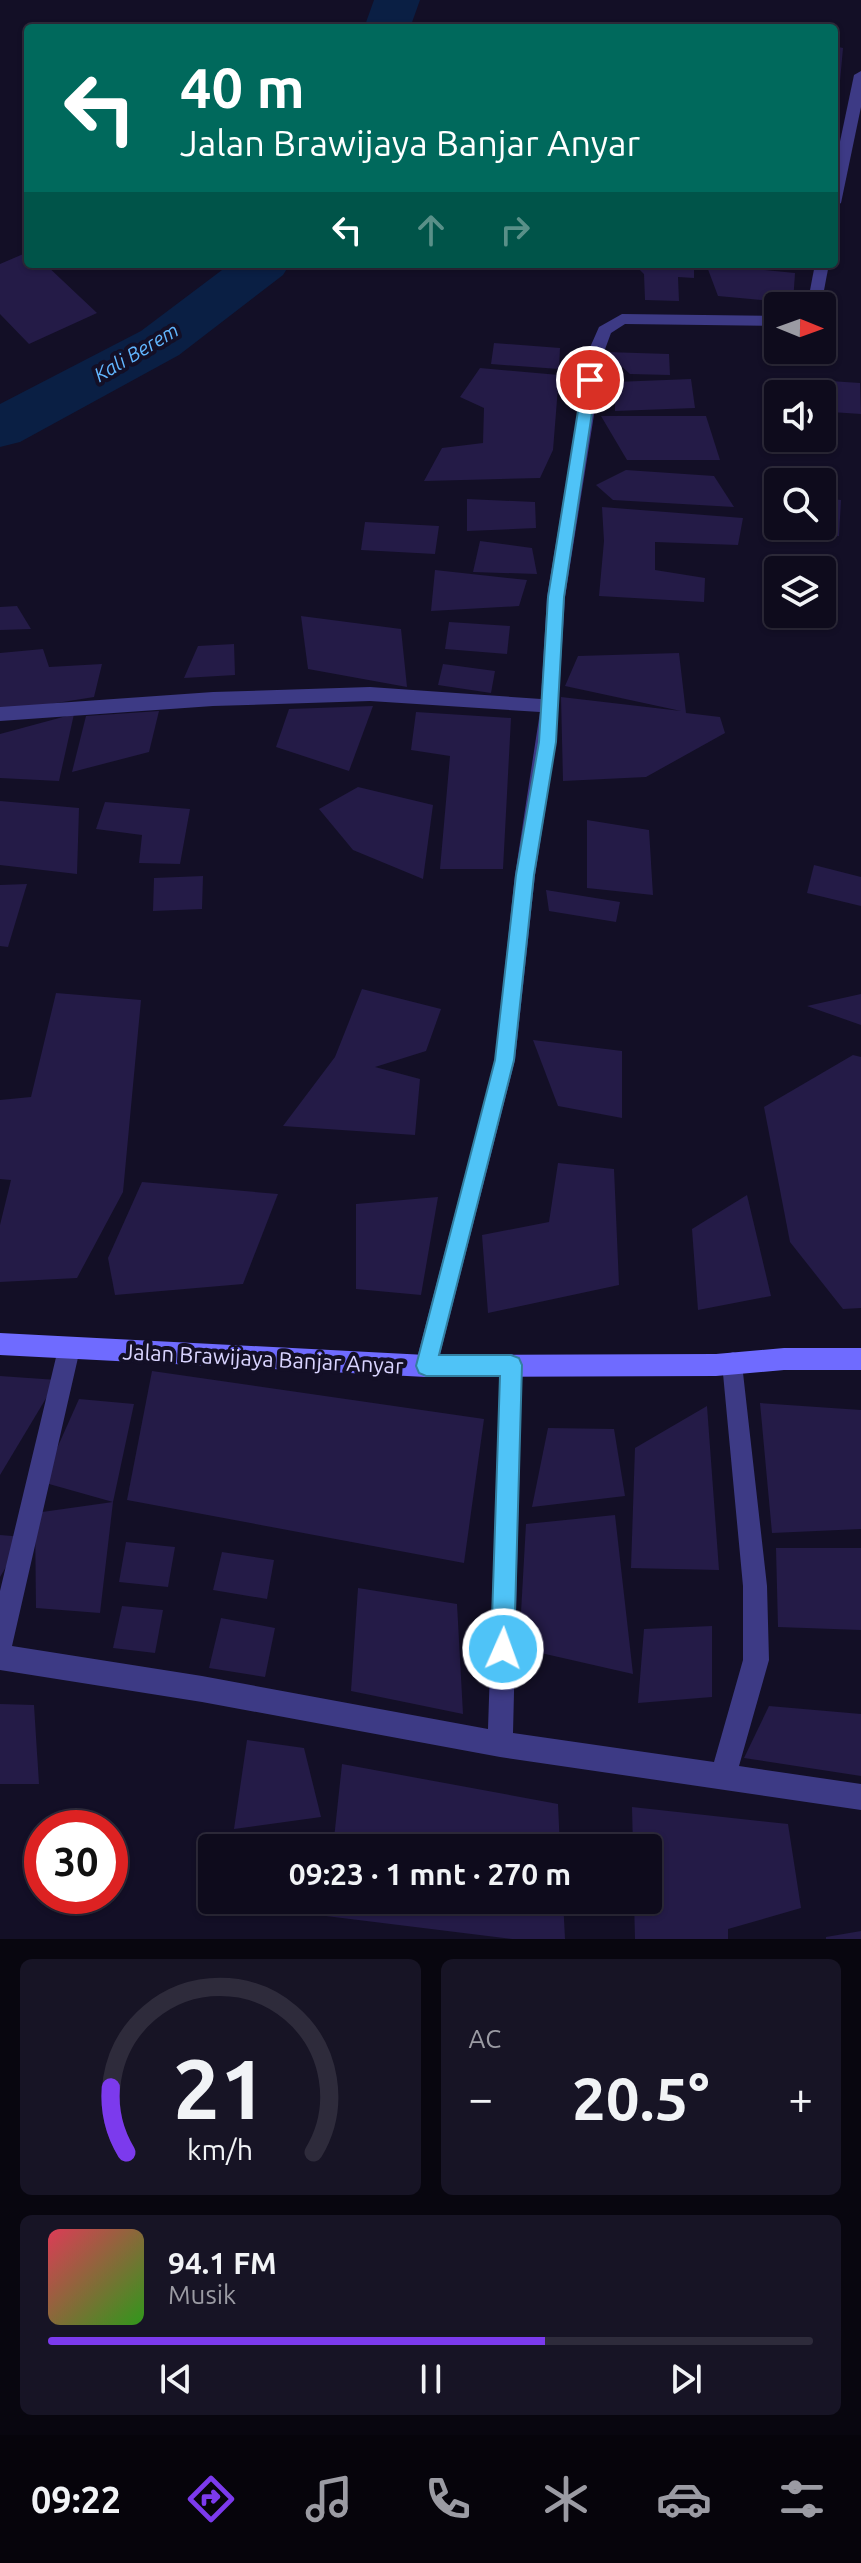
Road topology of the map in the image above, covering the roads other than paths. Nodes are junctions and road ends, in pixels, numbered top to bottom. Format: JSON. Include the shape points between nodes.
{"nodes":[{"id":1,"x":861,"y":75,"type":"edge"},
{"id":2,"x":838,"y":184,"type":"edge"},
{"id":3,"x":821,"y":268,"type":"edge"},
{"id":4,"x":817,"y":292,"type":"edge"},
{"id":5,"x":764,"y":321,"type":"edge"},
{"id":6,"x":549,"y":706,"type":"junction"},
{"id":7,"x":0,"y":714,"type":"edge"},
{"id":8,"x":0,"y":1344,"type":"edge"},
{"id":9,"x":69,"y":1349,"type":"junction"},
{"id":10,"x":861,"y":1359,"type":"edge"},
{"id":11,"x":733,"y":1363,"type":"junction"},
{"id":12,"x":511,"y":1365,"type":"junction"},
{"id":13,"x":426,"y":1366,"type":"junction"},
{"id":14,"x":0,"y":1644,"type":"edge"},
{"id":15,"x":0,"y":1657,"type":"edge"},
{"id":16,"x":500,"y":1744,"type":"junction"},
{"id":17,"x":723,"y":1777,"type":"junction"},
{"id":18,"x":861,"y":1797,"type":"edge"}],
"edges":[{"from":1,"to":2,"type":"street"},
{"from":3,"to":4,"type":"street"},
{"from":5,"to":6,"type":"street","via":[[642,317],[622,319],[604,330],[593,364],[556,597]]},
{"from":6,"to":7,"type":"street","via":[[370,694]]},
{"from":6,"to":13,"type":"street","via":[[505,1060]]},
{"from":8,"to":9,"type":"street","name":"Jalan Brawijaya Banjar Anyar"},
{"from":9,"to":13,"type":"street","name":"Jalan Brawijaya Banjar Anyar"},
{"from":9,"to":14,"type":"street"},
{"from":10,"to":11,"type":"street","name":"Jalan Brawijaya Banjar Anyar"},
{"from":11,"to":12,"type":"street","name":"Jalan Brawijaya Banjar Anyar"},
{"from":11,"to":17,"type":"street","via":[[755,1586],[756,1660]]},
{"from":12,"to":13,"type":"street","name":"Jalan Brawijaya Banjar Anyar"},
{"from":12,"to":16,"type":"street"},
{"from":15,"to":16,"type":"street"},
{"from":16,"to":17,"type":"street"},
{"from":17,"to":18,"type":"street"}]}
